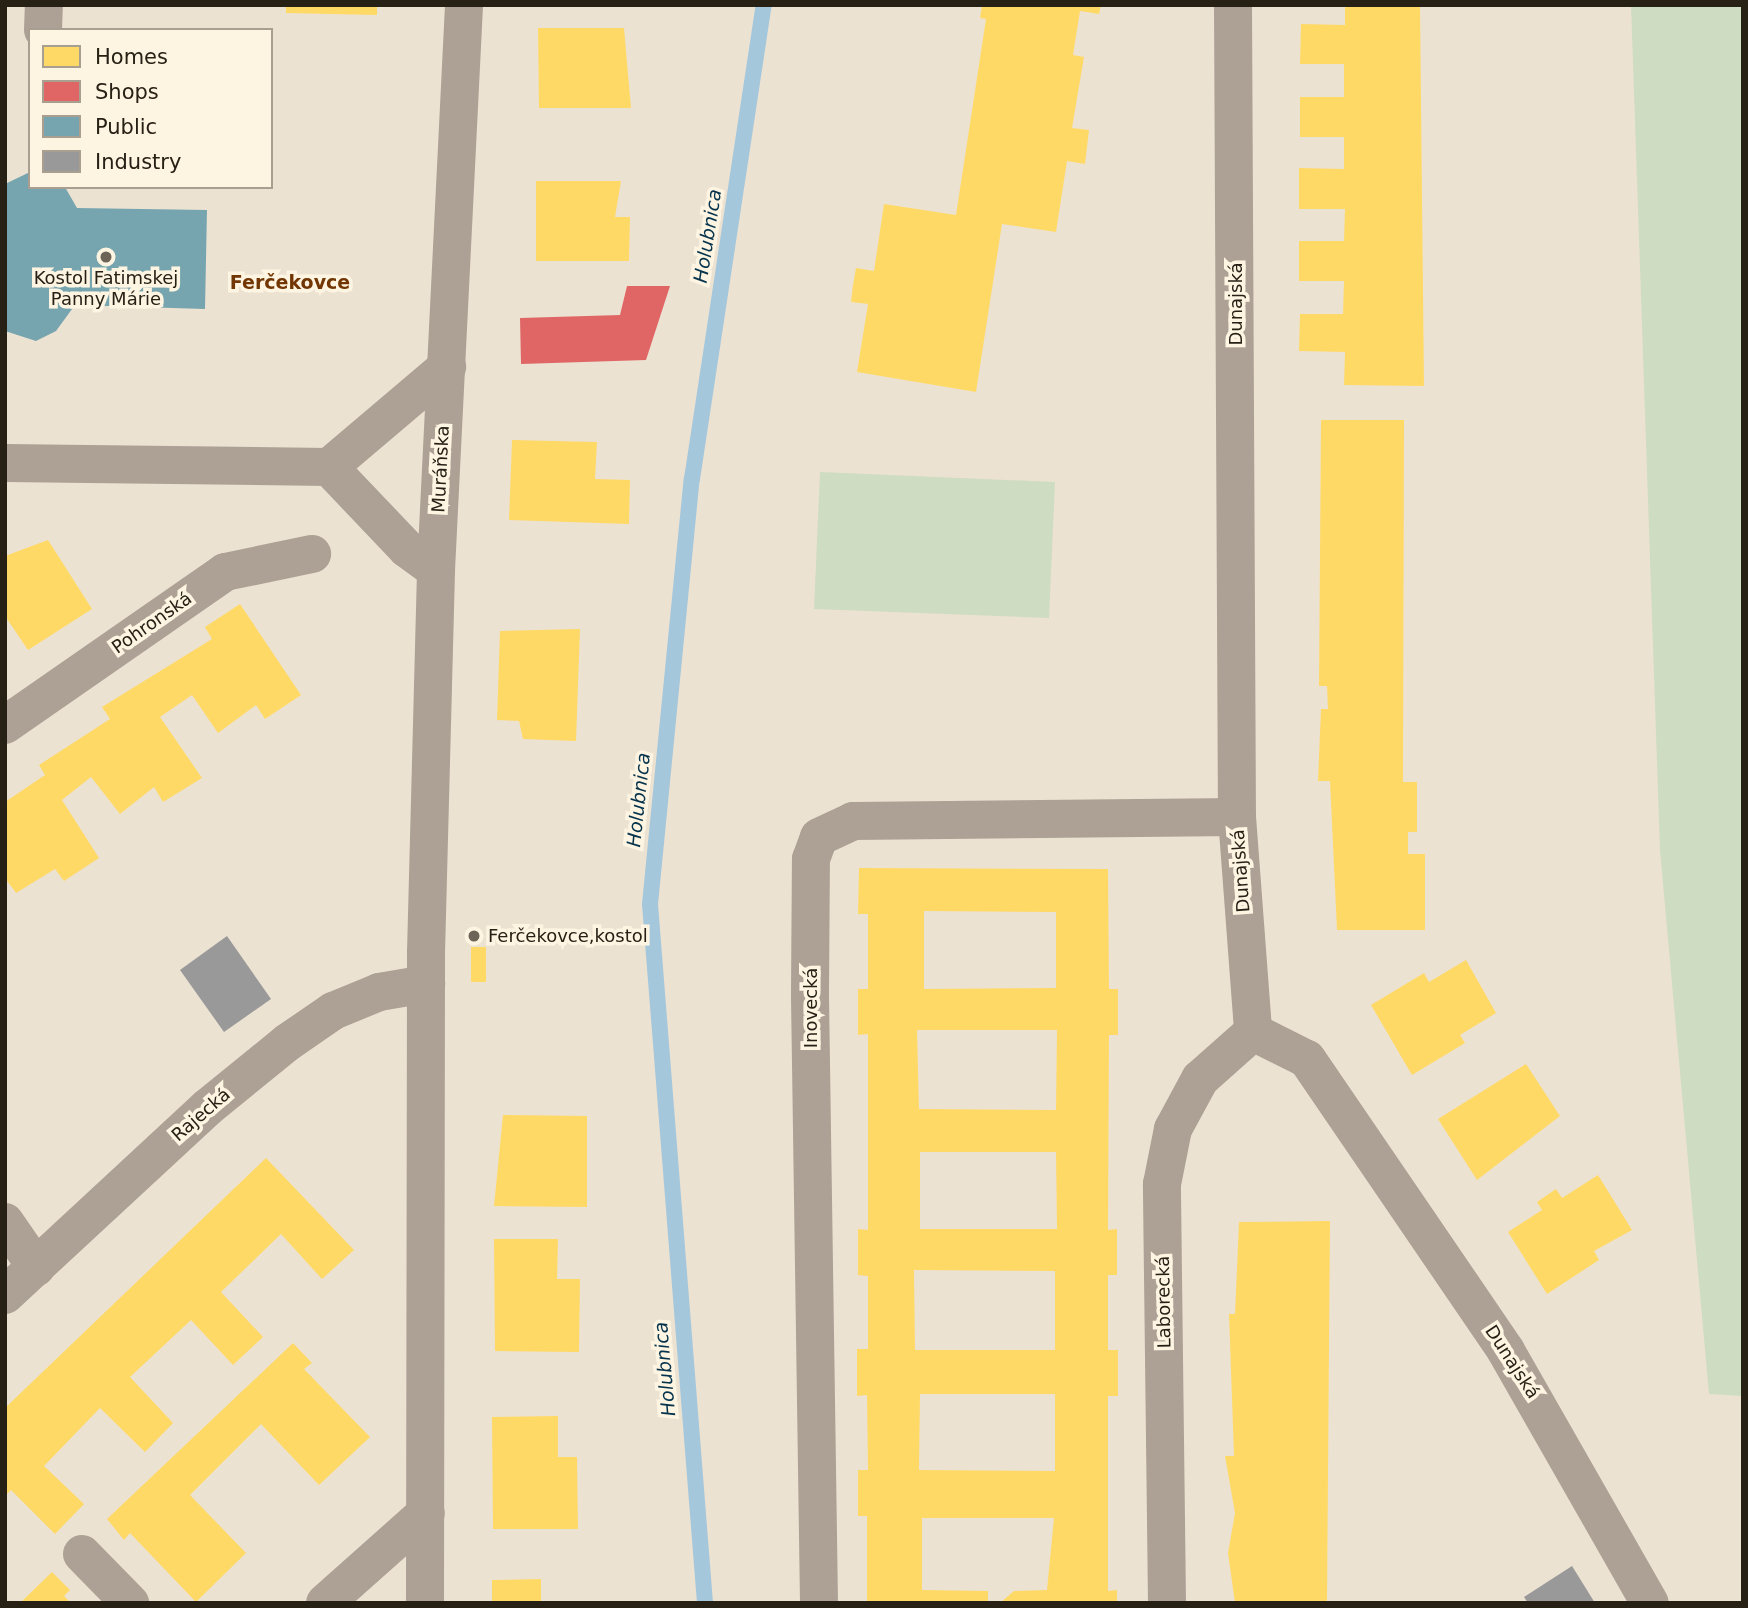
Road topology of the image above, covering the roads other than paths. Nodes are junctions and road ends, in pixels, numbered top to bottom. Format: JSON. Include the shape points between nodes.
{"nodes":[{"id":1,"x":44,"y":5,"type":"edge"},
{"id":2,"x":464,"y":5,"type":"edge"},
{"id":3,"x":1233,"y":5,"type":"edge"},
{"id":4,"x":43,"y":28,"type":"edge"},
{"id":5,"x":447,"y":368,"type":"junction"},
{"id":6,"x":5,"y":463,"type":"edge"},
{"id":7,"x":329,"y":467,"type":"junction"},
{"id":8,"x":312,"y":554,"type":"dead end"},
{"id":9,"x":436,"y":570,"type":"junction"},
{"id":10,"x":5,"y":725,"type":"edge"},
{"id":11,"x":1237,"y":817,"type":"junction"},
{"id":12,"x":426,"y":984,"type":"junction"},
{"id":13,"x":1253,"y":1032,"type":"junction"},
{"id":14,"x":5,"y":1222,"type":"edge"},
{"id":15,"x":36,"y":1267,"type":"junction"},
{"id":16,"x":5,"y":1295,"type":"edge"},
{"id":17,"x":426,"y":1513,"type":"junction"},
{"id":18,"x":82,"y":1554,"type":"dead end"},
{"id":19,"x":130,"y":1603,"type":"edge"},
{"id":20,"x":325,"y":1603,"type":"edge"},
{"id":21,"x":425,"y":1603,"type":"edge"},
{"id":22,"x":819,"y":1603,"type":"edge"},
{"id":23,"x":1167,"y":1603,"type":"edge"},
{"id":24,"x":1650,"y":1603,"type":"edge"}],
"edges":[{"from":1,"to":4,"type":"street"},
{"from":2,"to":5,"type":"street","name":"Muráňska"},
{"from":3,"to":11,"type":"street","name":"Dunajská"},
{"from":5,"to":7,"type":"street"},
{"from":5,"to":9,"type":"street","name":"Muráňska"},
{"from":6,"to":7,"type":"street"},
{"from":7,"to":9,"type":"street","via":[[407,549]]},
{"from":8,"to":10,"type":"street","name":"Pohronská","via":[[225,572]]},
{"from":9,"to":12,"type":"street","name":"Muráňska"},
{"from":11,"to":13,"type":"street","name":"Dunajská"},
{"from":11,"to":22,"type":"street","name":"Inovecká","via":[[853,821],[819,837],[811,859],[810,994]]},
{"from":12,"to":15,"type":"street","name":"Rajecká","via":[[379,992],[333,1011],[288,1042]]},
{"from":12,"to":17,"type":"street","name":"Muráňska"},
{"from":13,"to":23,"type":"street","name":"Laborecká","via":[[1200,1079],[1173,1129],[1162,1184]]},
{"from":13,"to":24,"type":"street","name":"Dunajská","via":[[1307,1059],[1506,1351],[1583,1475]]},
{"from":14,"to":15,"type":"street"},
{"from":15,"to":16,"type":"street","name":"Rajecká"},
{"from":17,"to":20,"type":"street"},
{"from":17,"to":21,"type":"street","name":"Muráňska"},
{"from":18,"to":19,"type":"street"}]}
